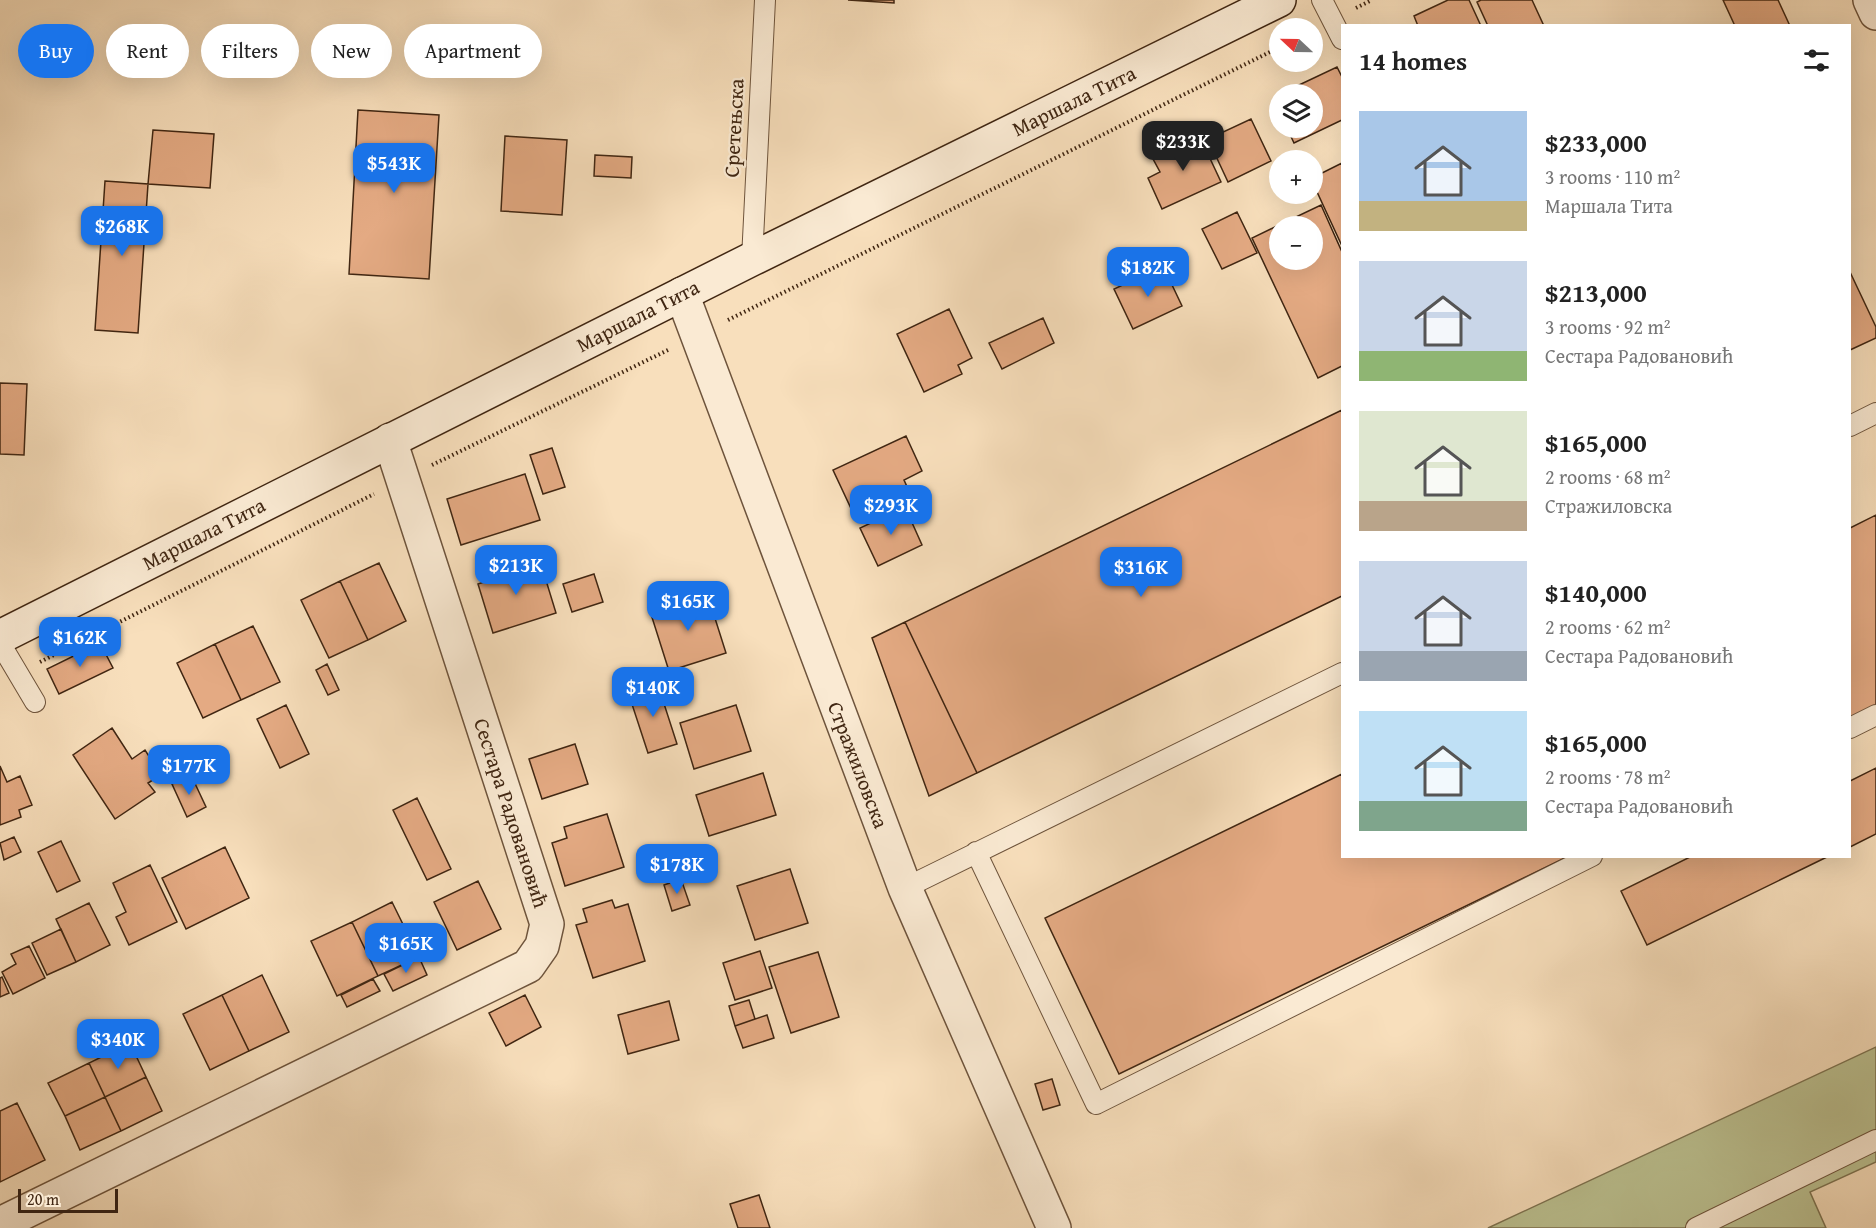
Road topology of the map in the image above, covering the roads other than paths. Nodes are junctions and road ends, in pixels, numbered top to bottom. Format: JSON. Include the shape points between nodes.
{"nodes":[{"id":1,"x":765,"y":0,"type":"edge"},
{"id":2,"x":1279,"y":0,"type":"edge"},
{"id":3,"x":1322,"y":0,"type":"edge"},
{"id":4,"x":1870,"y":0,"type":"edge"},
{"id":5,"x":1876,"y":13,"type":"edge"},
{"id":6,"x":1341,"y":37,"type":"edge"},
{"id":7,"x":752,"y":259,"type":"junction"},
{"id":8,"x":682,"y":294,"type":"junction"},
{"id":9,"x":1876,"y":413,"type":"edge"},
{"id":10,"x":1851,"y":426,"type":"edge"},
{"id":11,"x":390,"y":440,"type":"junction"},
{"id":12,"x":0,"y":637,"type":"edge"},
{"id":13,"x":0,"y":643,"type":"edge"},
{"id":14,"x":1341,"y":673,"type":"edge"},
{"id":15,"x":35,"y":702,"type":"dead end"},
{"id":16,"x":1876,"y":715,"type":"edge"},
{"id":17,"x":1851,"y":728,"type":"edge"},
{"id":18,"x":976,"y":852,"type":"junction"},
{"id":19,"x":1588,"y":858,"type":"edge"},
{"id":20,"x":905,"y":888,"type":"junction"},
{"id":21,"x":1876,"y":1140,"type":"edge"},
{"id":22,"x":0,"y":1224,"type":"edge"},
{"id":23,"x":1054,"y":1228,"type":"edge"},
{"id":24,"x":1696,"y":1228,"type":"edge"}],
"edges":[{"from":1,"to":7,"type":"lane","name":"Сретењска"},
{"from":2,"to":7,"type":"street","name":"Маршала Тита"},
{"from":3,"to":6,"type":"lane"},
{"from":4,"to":5,"type":"street"},
{"from":7,"to":8,"type":"street","name":"Маршала Тита"},
{"from":8,"to":11,"type":"street","name":"Маршала Тита"},
{"from":8,"to":20,"type":"street","name":"Стражиловска"},
{"from":9,"to":10,"type":"lane"},
{"from":11,"to":12,"type":"street","name":"Маршала Тита"},
{"from":11,"to":22,"type":"street","name":"Сестара Радовановић","via":[[547,924],[542,946],[528,966]]},
{"from":13,"to":15,"type":"lane"},
{"from":14,"to":18,"type":"lane"},
{"from":16,"to":17,"type":"lane"},
{"from":18,"to":19,"type":"lane","via":[[1096,1104]]},
{"from":18,"to":20,"type":"lane"},
{"from":20,"to":23,"type":"street","name":"Стражиловска"},
{"from":21,"to":24,"type":"lane"}]}
